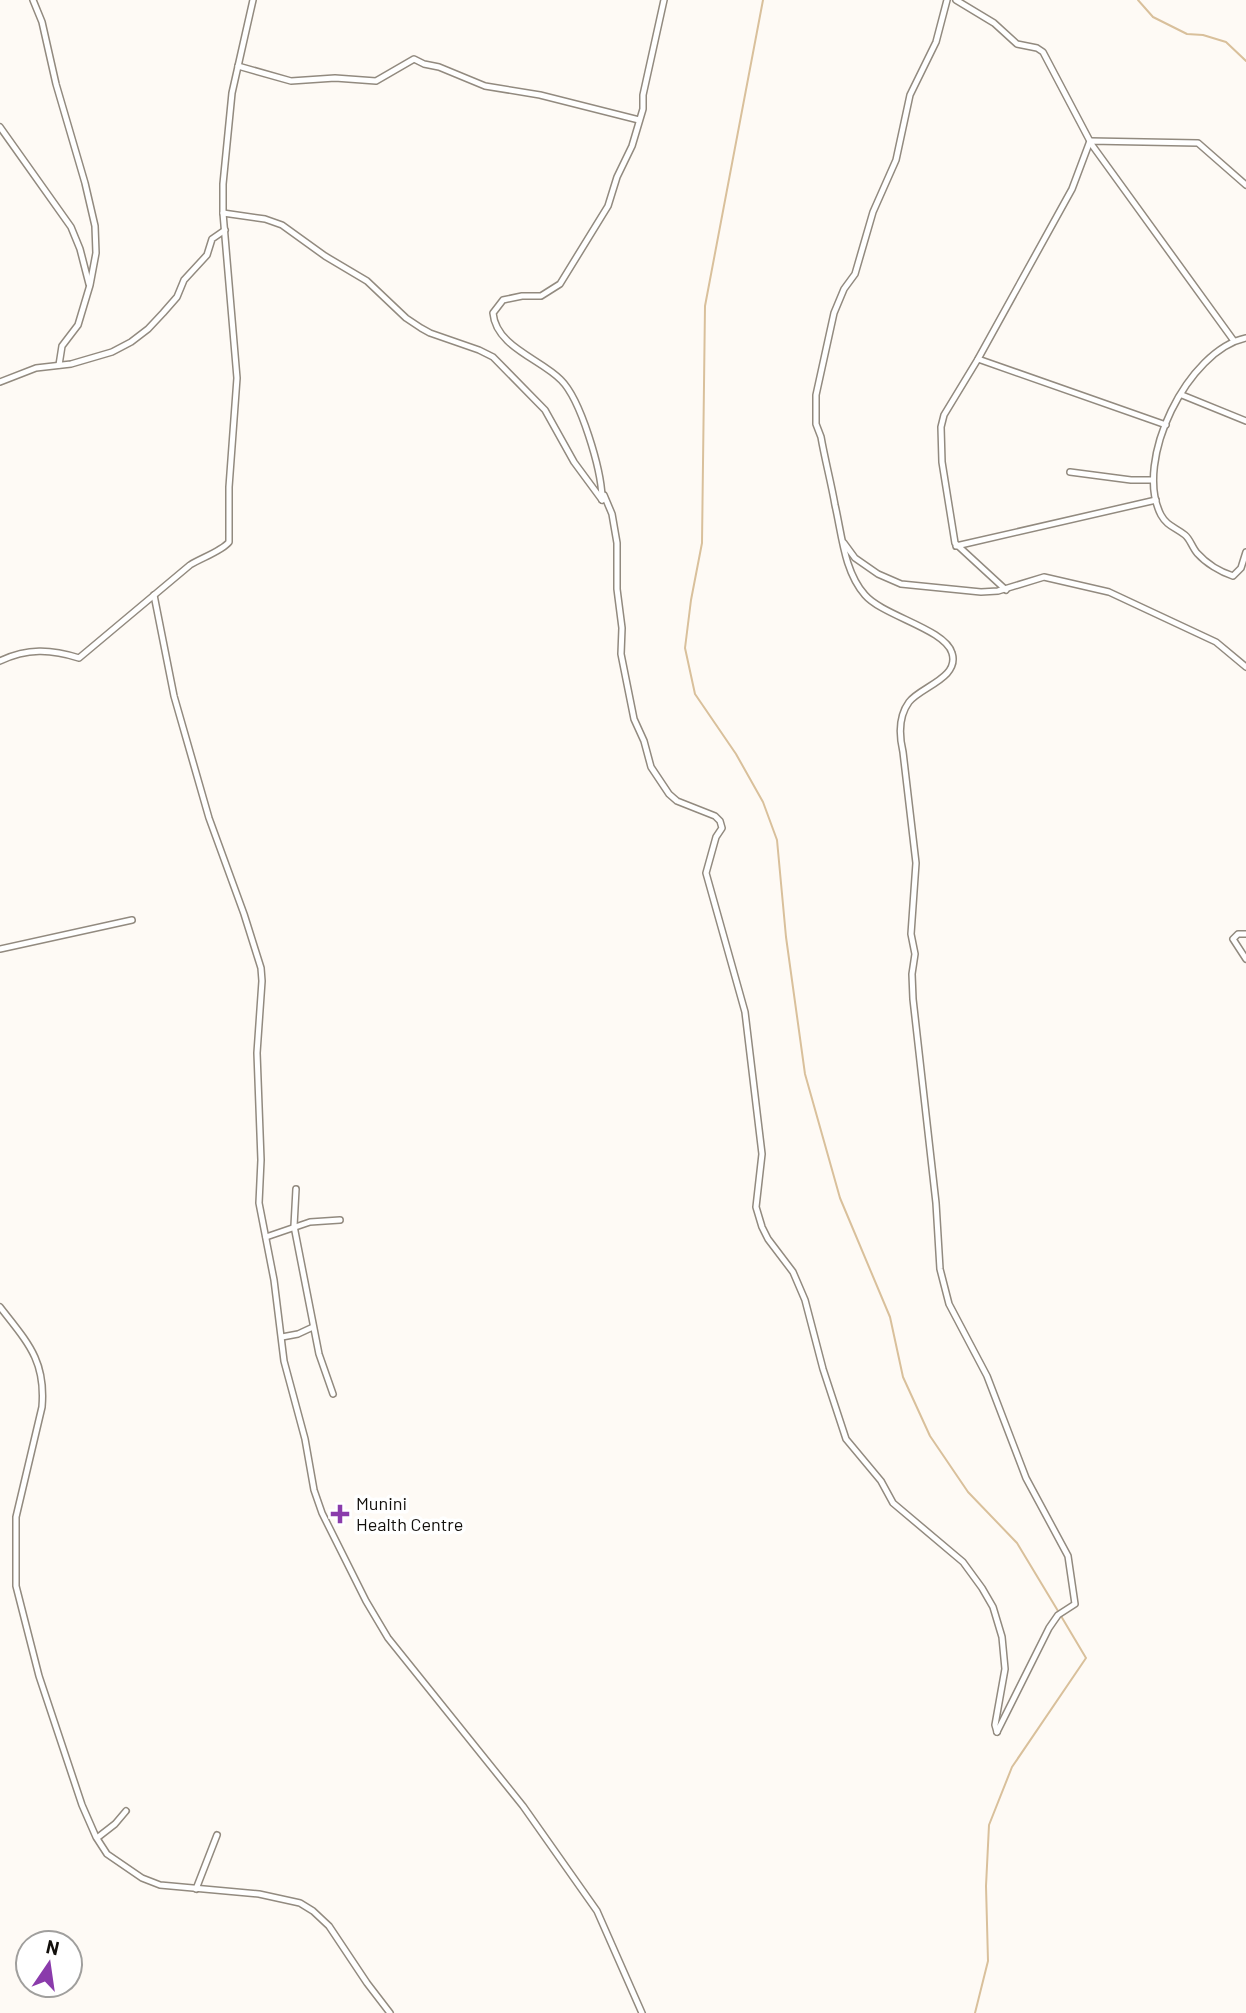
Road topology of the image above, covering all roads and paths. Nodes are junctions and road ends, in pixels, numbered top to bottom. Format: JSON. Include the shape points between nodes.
{"nodes":[{"id":1,"x":33,"y":0,"type":"edge"},
{"id":2,"x":253,"y":0,"type":"edge"},
{"id":3,"x":664,"y":0,"type":"edge"},
{"id":4,"x":947,"y":0,"type":"edge"},
{"id":5,"x":956,"y":0,"type":"edge"},
{"id":6,"x":238,"y":66,"type":"junction"},
{"id":7,"x":639,"y":120,"type":"junction"},
{"id":8,"x":0,"y":127,"type":"edge"},
{"id":9,"x":1090,"y":141,"type":"junction"},
{"id":10,"x":1246,"y":185,"type":"edge"},
{"id":11,"x":222,"y":213,"type":"junction"},
{"id":12,"x":225,"y":230,"type":"junction"},
{"id":13,"x":90,"y":285,"type":"junction"},
{"id":14,"x":1246,"y":338,"type":"edge"},
{"id":15,"x":1234,"y":341,"type":"junction"},
{"id":16,"x":978,"y":359,"type":"junction"},
{"id":17,"x":59,"y":365,"type":"junction"},
{"id":18,"x":0,"y":382,"type":"edge"},
{"id":19,"x":1182,"y":395,"type":"junction"},
{"id":20,"x":1246,"y":421,"type":"edge"},
{"id":21,"x":1166,"y":425,"type":"junction"},
{"id":22,"x":1070,"y":472,"type":"dead end"},
{"id":23,"x":1153,"y":480,"type":"junction"},
{"id":24,"x":602,"y":500,"type":"junction"},
{"id":25,"x":1156,"y":500,"type":"junction"},
{"id":26,"x":842,"y":541,"type":"junction"},
{"id":27,"x":956,"y":546,"type":"junction"},
{"id":28,"x":1246,"y":552,"type":"edge"},
{"id":29,"x":1006,"y":590,"type":"junction"},
{"id":30,"x":154,"y":596,"type":"junction"},
{"id":31,"x":0,"y":661,"type":"edge"},
{"id":32,"x":1246,"y":667,"type":"edge"},
{"id":33,"x":132,"y":920,"type":"dead end"},
{"id":34,"x":1246,"y":934,"type":"edge"},
{"id":35,"x":0,"y":949,"type":"edge"},
{"id":36,"x":1246,"y":959,"type":"edge"},
{"id":37,"x":296,"y":1189,"type":"dead end"},
{"id":38,"x":340,"y":1220,"type":"dead end"},
{"id":39,"x":294,"y":1226,"type":"junction"},
{"id":40,"x":266,"y":1237,"type":"junction"},
{"id":41,"x":0,"y":1307,"type":"edge"},
{"id":42,"x":313,"y":1328,"type":"junction"},
{"id":43,"x":282,"y":1337,"type":"junction"},
{"id":44,"x":333,"y":1394,"type":"dead end"},
{"id":45,"x":126,"y":1811,"type":"dead end"},
{"id":46,"x":217,"y":1835,"type":"dead end"},
{"id":47,"x":97,"y":1838,"type":"junction"},
{"id":48,"x":196,"y":1889,"type":"junction"},
{"id":49,"x":390,"y":2013,"type":"edge"},
{"id":50,"x":642,"y":2013,"type":"edge"}],
"edges":[{"from":1,"to":13,"type":"street","via":[[94,217],[96,253]]},
{"from":2,"to":6,"type":"street"},
{"from":3,"to":7,"type":"street"},
{"from":4,"to":26,"type":"street","via":[[936,42],[910,95],[896,160],[873,212],[855,274],[834,313],[822,362],[816,424]]},
{"from":5,"to":9,"type":"street","via":[[994,23],[1017,44],[1043,52]]},
{"from":6,"to":7,"type":"street","via":[[291,81],[376,81],[414,59],[485,86]]},
{"from":6,"to":11,"type":"street","via":[[224,155]]},
{"from":7,"to":24,"type":"street","via":[[608,206],[560,284],[541,296],[503,300],[493,313],[501,333],[562,380],[573,396],[588,432]]},
{"from":8,"to":13,"type":"street","via":[[71,227]]},
{"from":9,"to":10,"type":"street","via":[[1198,143]]},
{"from":9,"to":15,"type":"street"},
{"from":9,"to":16,"type":"street","via":[[1072,189]]},
{"from":11,"to":12,"type":"street"},
{"from":11,"to":24,"type":"street","via":[[282,225],[367,281],[421,328],[492,357],[545,410]]},
{"from":12,"to":17,"type":"street","via":[[212,239],[207,256],[142,335],[118,350]]},
{"from":12,"to":30,"type":"street","via":[[237,378],[229,542],[190,565]]},
{"from":13,"to":17,"type":"street","via":[[78,325],[62,346]]},
{"from":14,"to":15,"type":"street"},
{"from":15,"to":19,"type":"street","via":[[1204,363]]},
{"from":16,"to":21,"type":"street"},
{"from":16,"to":27,"type":"street","via":[[943,417],[940,432]]},
{"from":17,"to":18,"type":"street","via":[[25,371]]},
{"from":19,"to":20,"type":"street"},
{"from":19,"to":21,"type":"street"},
{"from":21,"to":23,"type":"street","via":[[1153,464]]},
{"from":22,"to":23,"type":"street"},
{"from":23,"to":25,"type":"street"},
{"from":24,"to":26,"type":"street","via":[[604,495],[612,514],[618,552],[625,684],[651,767],[677,801],[715,816],[722,828],[706,873],[745,1012],[762,1154],[756,1207],[762,1227],[793,1272],[805,1300],[846,1439],[881,1480],[893,1503],[963,1563],[993,1607],[1004,1653],[997,1732],[1049,1628],[1075,1604],[1068,1556],[1027,1478],[987,1376],[949,1304],[940,1269],[914,1009],[911,934],[916,857],[899,737],[900,720],[911,699],[942,679],[953,656],[946,643],[920,626],[873,604],[853,580]]},
{"from":25,"to":27,"type":"street"},
{"from":25,"to":28,"type":"street","via":[[1169,527],[1185,536],[1217,569],[1233,576]]},
{"from":26,"to":29,"type":"street","via":[[855,558],[890,581],[972,591]]},
{"from":27,"to":29,"type":"street"},
{"from":29,"to":32,"type":"street","via":[[1044,577],[1109,592],[1216,642]]},
{"from":30,"to":31,"type":"street","via":[[79,658],[36,649]]},
{"from":30,"to":40,"type":"street","via":[[174,695],[209,818],[261,968],[259,1197]]},
{"from":33,"to":35,"type":"street"},
{"from":34,"to":36,"type":"street","via":[[1233,939]]},
{"from":37,"to":39,"type":"street"},
{"from":38,"to":39,"type":"street"},
{"from":39,"to":40,"type":"street"},
{"from":39,"to":42,"type":"street"},
{"from":40,"to":43,"type":"street"},
{"from":41,"to":47,"type":"street","via":[[33,1350],[43,1390],[16,1517],[16,1586],[43,1688]]},
{"from":42,"to":43,"type":"street"},
{"from":42,"to":44,"type":"street"},
{"from":43,"to":50,"type":"street","via":[[314,1490],[366,1601],[388,1638],[523,1806],[597,1912]]},
{"from":45,"to":47,"type":"street"},
{"from":46,"to":48,"type":"street"},
{"from":47,"to":48,"type":"street","via":[[107,1854],[142,1878]]},
{"from":48,"to":49,"type":"street","via":[[281,1898],[313,1911],[329,1926]]}]}
